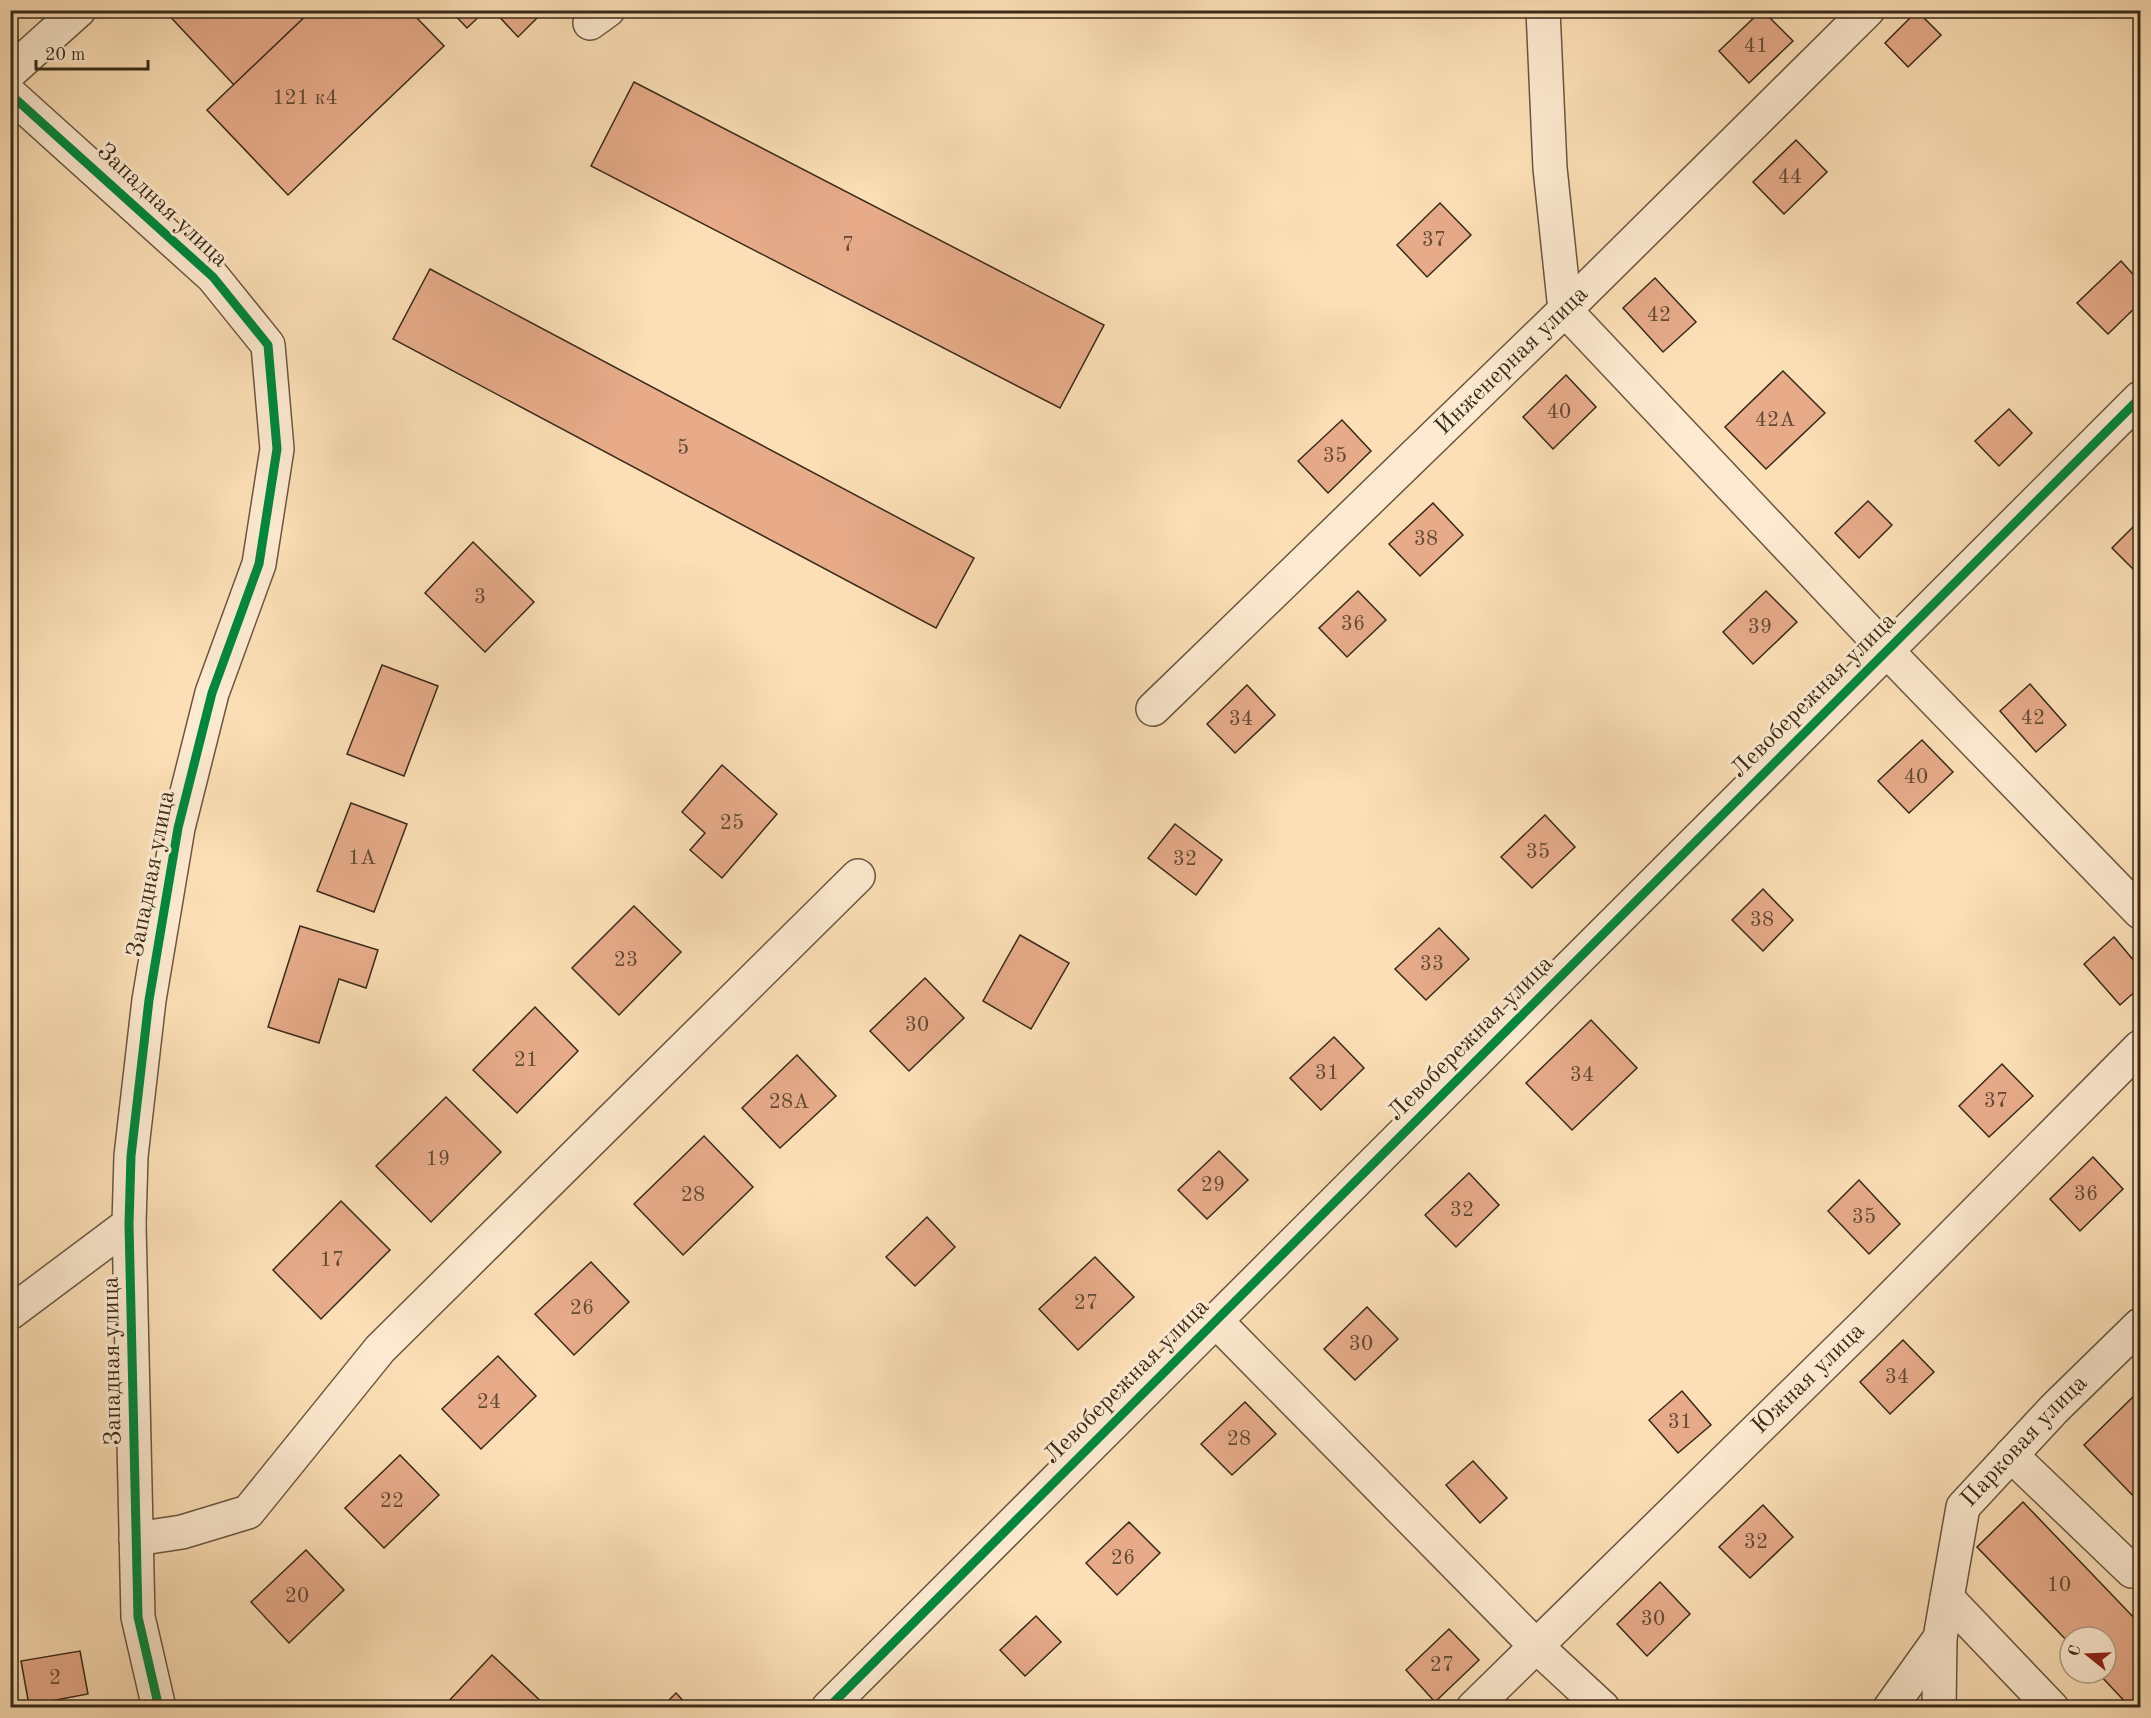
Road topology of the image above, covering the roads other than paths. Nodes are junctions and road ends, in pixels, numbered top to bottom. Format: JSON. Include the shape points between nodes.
{"nodes":[{"id":1,"x":79,"y":10,"type":"edge"},
{"id":2,"x":1544,"y":10,"type":"edge"},
{"id":3,"x":1868,"y":10,"type":"edge"},
{"id":4,"x":10,"y":72,"type":"edge"},
{"id":5,"x":10,"y":94,"type":"edge"},
{"id":6,"x":1565,"y":310,"type":"junction"},
{"id":7,"x":2140,"y":398,"type":"edge"},
{"id":8,"x":1887,"y":651,"type":"junction"},
{"id":9,"x":1153,"y":709,"type":"dead end"},
{"id":10,"x":858,"y":876,"type":"dead end"},
{"id":11,"x":2140,"y":912,"type":"edge"},
{"id":12,"x":2140,"y":1047,"type":"edge"},
{"id":13,"x":129,"y":1224,"type":"junction"},
{"id":14,"x":10,"y":1313,"type":"edge"},
{"id":15,"x":1216,"y":1321,"type":"junction"},
{"id":16,"x":2140,"y":1325,"type":"edge"},
{"id":17,"x":2011,"y":1455,"type":"junction"},
{"id":18,"x":136,"y":1539,"type":"junction"},
{"id":19,"x":2140,"y":1563,"type":"edge"},
{"id":20,"x":1947,"y":1598,"type":"junction"},
{"id":21,"x":1940,"y":1638,"type":"junction"},
{"id":22,"x":1535,"y":1645,"type":"junction"},
{"id":23,"x":159,"y":1707,"type":"edge"},
{"id":24,"x":828,"y":1707,"type":"edge"},
{"id":25,"x":1473,"y":1707,"type":"edge"},
{"id":26,"x":1603,"y":1707,"type":"edge"},
{"id":27,"x":1890,"y":1707,"type":"edge"},
{"id":28,"x":1939,"y":1707,"type":"edge"},
{"id":29,"x":2052,"y":1707,"type":"edge"}],
"edges":[{"from":1,"to":4,"type":"street"},
{"from":2,"to":6,"type":"street","via":[[1550,168]]},
{"from":3,"to":6,"type":"street","name":"Инженерная улица"},
{"from":5,"to":13,"type":"street","name":"Западная улица","via":[[213,278],[268,345],[277,449],[259,564],[212,693],[178,828],[149,1000],[131,1156]]},
{"from":6,"to":8,"type":"street"},
{"from":6,"to":9,"type":"street","name":"Инженерная улица"},
{"from":7,"to":8,"type":"street","name":"Левобережная улица"},
{"from":8,"to":11,"type":"street"},
{"from":8,"to":15,"type":"street","name":"Левобережная улица"},
{"from":10,"to":18,"type":"street","via":[[380,1349],[248,1512],[182,1532]]},
{"from":12,"to":22,"type":"street","name":"Южная улица","via":[[1871,1318]]},
{"from":13,"to":14,"type":"street"},
{"from":13,"to":18,"type":"street","name":"Западная улица"},
{"from":15,"to":22,"type":"street"},
{"from":15,"to":24,"type":"street","name":"Левобережная улица"},
{"from":16,"to":17,"type":"street","name":"Парковая улица"},
{"from":17,"to":19,"type":"street","via":[[2132,1571]]},
{"from":17,"to":20,"type":"street","name":"Парковая улица","via":[[1963,1507]]},
{"from":18,"to":23,"type":"street","name":"Западная улица","via":[[138,1617]]},
{"from":20,"to":21,"type":"street","name":"Парковая улица"},
{"from":20,"to":29,"type":"street"},
{"from":21,"to":27,"type":"street","name":"Парковая улица"},
{"from":21,"to":28,"type":"street"},
{"from":22,"to":25,"type":"street","name":"Южная улица"},
{"from":22,"to":26,"type":"street"}]}
